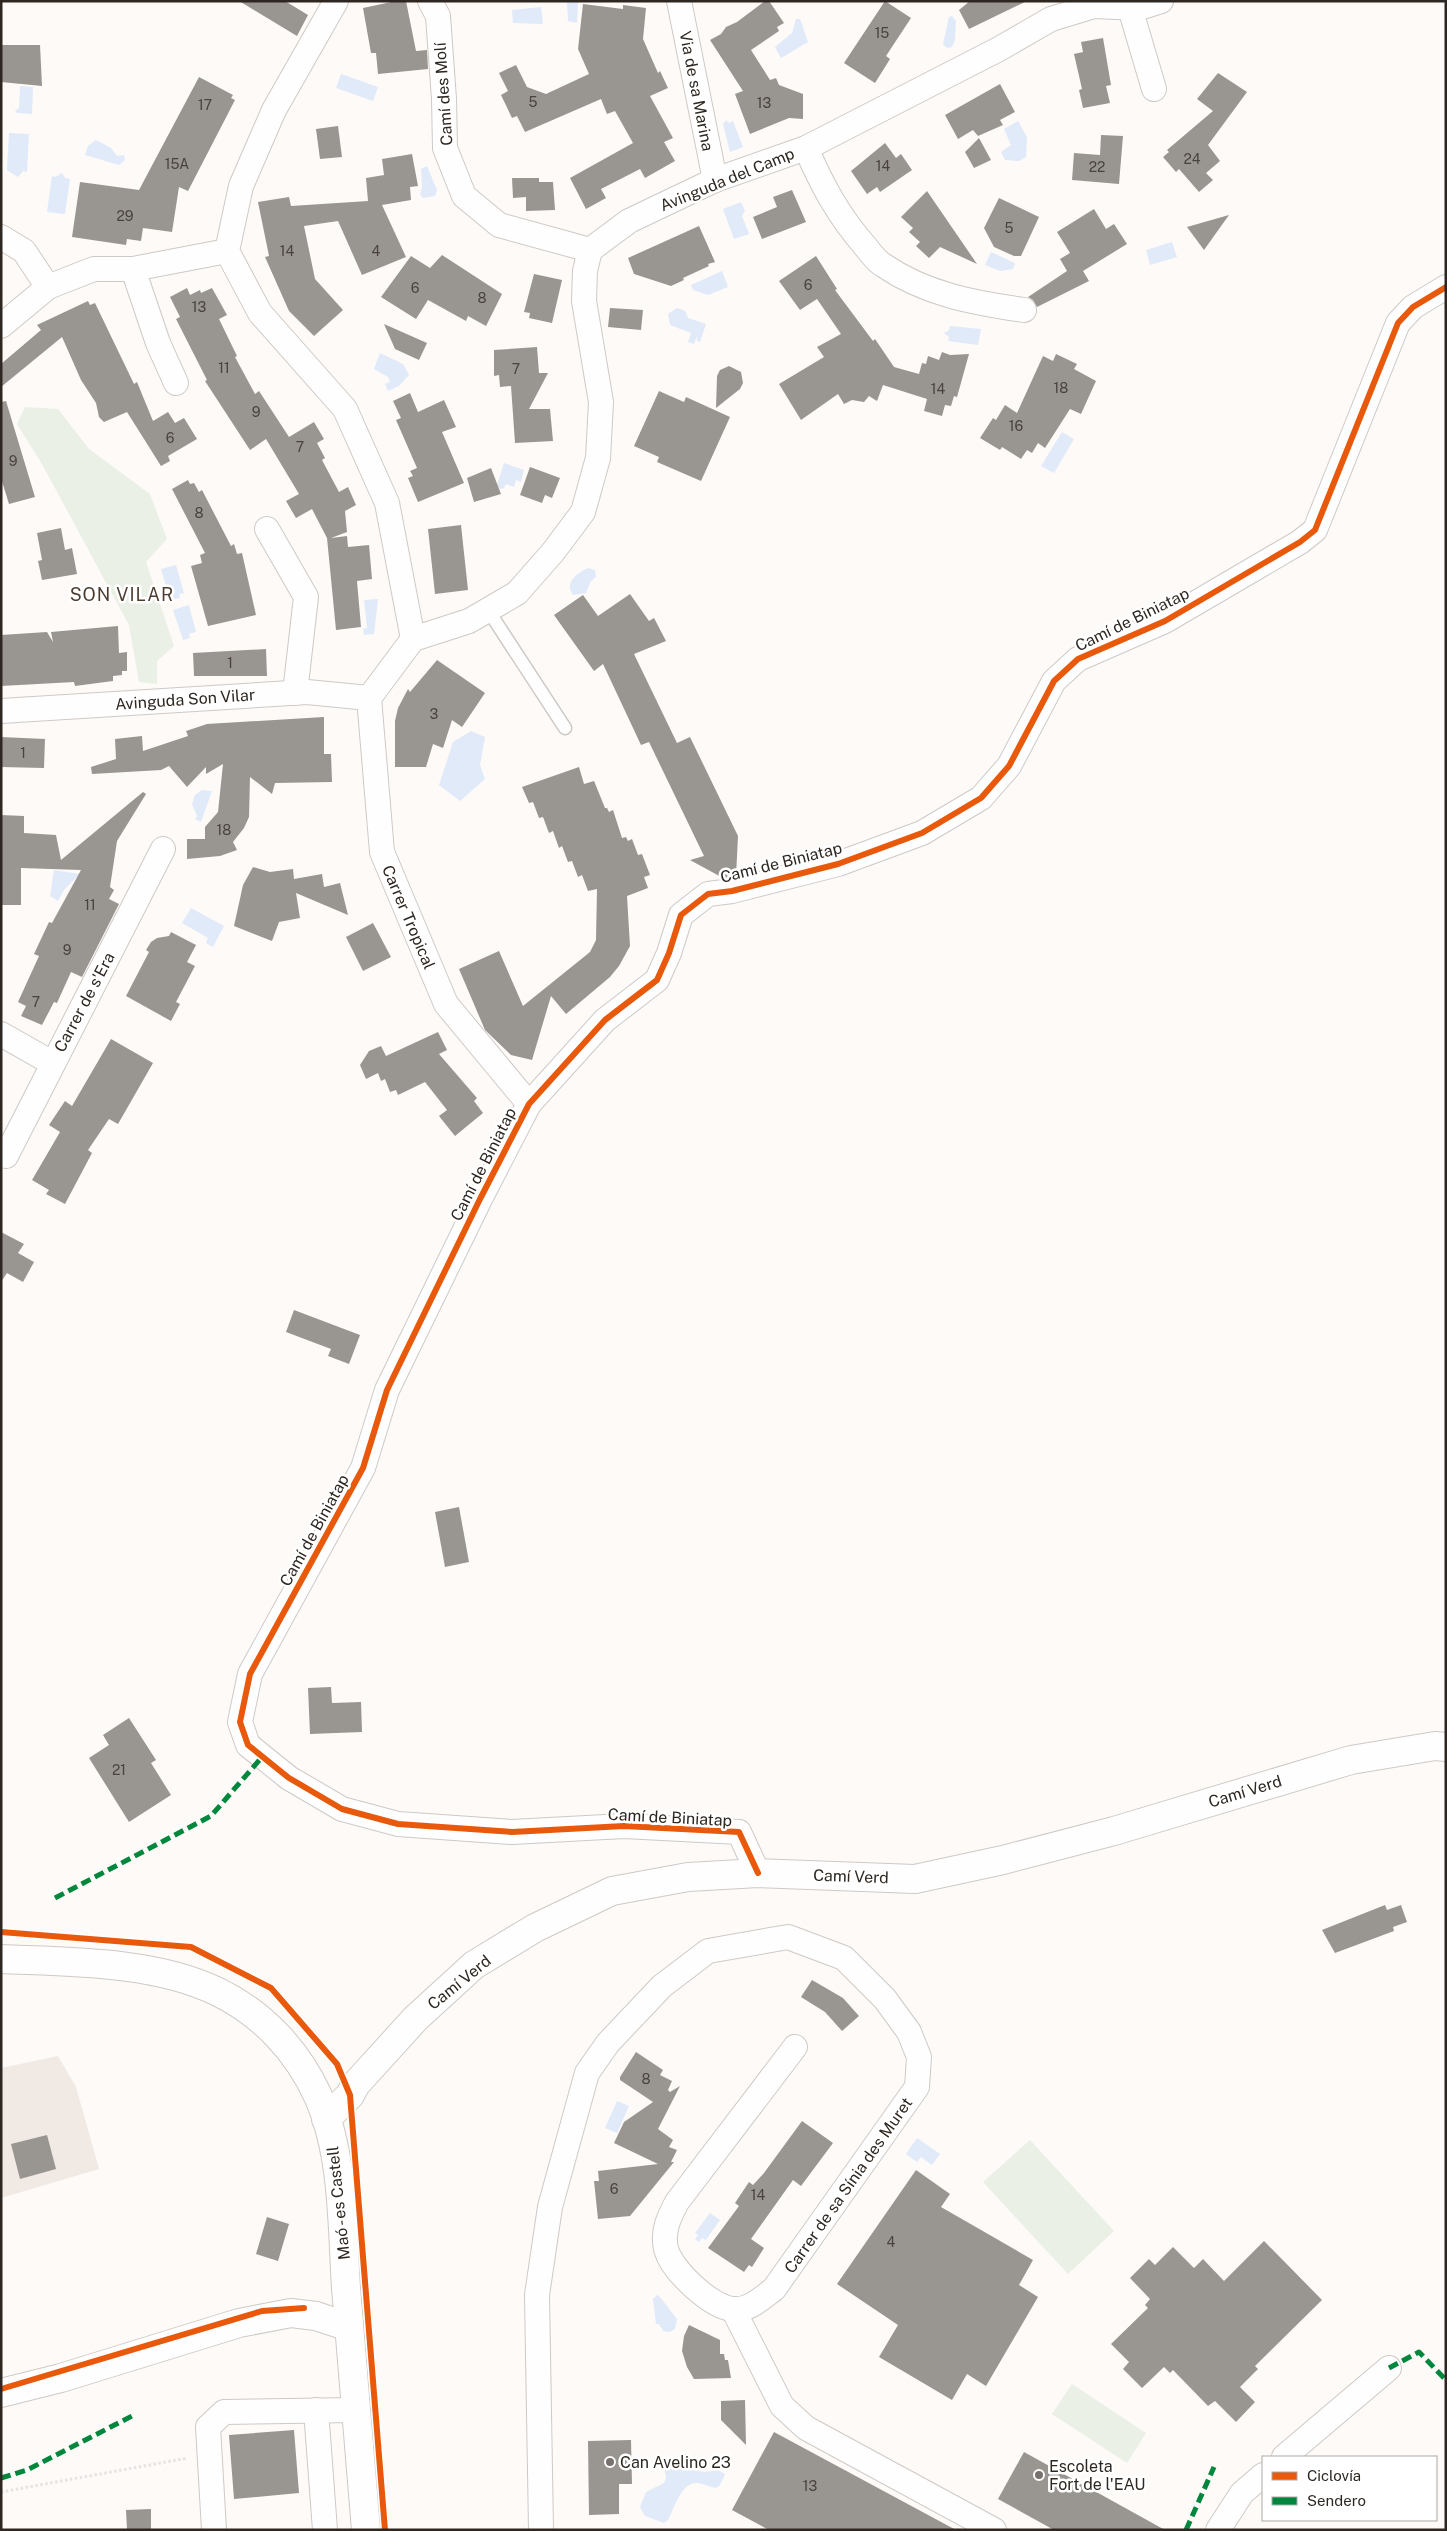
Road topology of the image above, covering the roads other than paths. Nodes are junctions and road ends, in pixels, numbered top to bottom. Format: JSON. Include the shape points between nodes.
{"nodes":[{"id":1,"x":336,"y":1,"type":"edge"},
{"id":2,"x":430,"y":1,"type":"edge"},
{"id":3,"x":679,"y":1,"type":"edge"},
{"id":4,"x":1161,"y":1,"type":"edge"},
{"id":5,"x":1130,"y":8,"type":"junction"},
{"id":6,"x":1048,"y":10,"type":"edge"},
{"id":7,"x":1154,"y":89,"type":"dead end"},
{"id":8,"x":806,"y":148,"type":"junction"},
{"id":9,"x":715,"y":180,"type":"junction"},
{"id":10,"x":1,"y":237,"type":"edge"},
{"id":11,"x":590,"y":250,"type":"junction"},
{"id":12,"x":227,"y":251,"type":"junction"},
{"id":13,"x":133,"y":269,"type":"junction"},
{"id":14,"x":48,"y":286,"type":"junction"},
{"id":15,"x":1446,"y":287,"type":"edge"},
{"id":16,"x":1024,"y":310,"type":"dead end"},
{"id":17,"x":1,"y":326,"type":"edge"},
{"id":18,"x":176,"y":383,"type":"dead end"},
{"id":19,"x":267,"y":529,"type":"dead end"},
{"id":20,"x":488,"y":610,"type":"junction"},
{"id":21,"x":413,"y":639,"type":"junction"},
{"id":22,"x":295,"y":693,"type":"junction"},
{"id":23,"x":369,"y":698,"type":"junction"},
{"id":24,"x":1,"y":711,"type":"edge"},
{"id":25,"x":565,"y":728,"type":"dead end"},
{"id":26,"x":163,"y":849,"type":"dead end"},
{"id":27,"x":1,"y":1034,"type":"edge"},
{"id":28,"x":52,"y":1063,"type":"junction"},
{"id":29,"x":529,"y":1104,"type":"junction"},
{"id":30,"x":6,"y":1156,"type":"dead end"},
{"id":31,"x":1446,"y":1747,"type":"edge"},
{"id":32,"x":758,"y":1873,"type":"junction"},
{"id":33,"x":1,"y":1959,"type":"edge"},
{"id":34,"x":795,"y":2047,"type":"dead end"},
{"id":35,"x":326,"y":2119,"type":"junction"},
{"id":36,"x":733,"y":2309,"type":"junction"},
{"id":37,"x":349,"y":2327,"type":"junction"},
{"id":38,"x":1383,"y":2377,"type":"dead end"},
{"id":39,"x":1,"y":2393,"type":"edge"},
{"id":40,"x":316,"y":2410,"type":"junction"},
{"id":41,"x":356,"y":2410,"type":"junction"},
{"id":42,"x":1285,"y":2456,"type":"edge"},
{"id":43,"x":1262,"y":2476,"type":"edge"},
{"id":44,"x":214,"y":2530,"type":"edge"},
{"id":45,"x":325,"y":2530,"type":"edge"},
{"id":46,"x":366,"y":2530,"type":"edge"},
{"id":47,"x":541,"y":2530,"type":"edge"},
{"id":48,"x":994,"y":2530,"type":"edge"},
{"id":49,"x":1218,"y":2530,"type":"edge"}],
"edges":[{"from":1,"to":12,"type":"street","via":[[274,110],[241,186]]},
{"from":2,"to":11,"type":"street","name":"Camí des Molí","via":[[438,16],[445,148],[464,196],[499,225]]},
{"from":3,"to":9,"type":"street","name":"Via de sa Marina"},
{"from":4,"to":5,"type":"street","name":"Avinguda del Camp"},
{"from":5,"to":6,"type":"street","name":"Avinguda del Camp","via":[[1094,6]]},
{"from":5,"to":7,"type":"street"},
{"from":6,"to":8,"type":"street","name":"Avinguda del Camp","via":[[999,49]]},
{"from":8,"to":9,"type":"street","name":"Avinguda del Camp"},
{"from":8,"to":16,"type":"street","via":[[826,193],[849,228],[882,265],[937,293],[973,303]]},
{"from":9,"to":11,"type":"street","name":"Avinguda del Camp","via":[[629,221]]},
{"from":10,"to":14,"type":"street","via":[[24,251]]},
{"from":11,"to":20,"type":"street","via":[[585,271],[584,301],[601,402],[596,467],[583,512],[553,552],[517,593]]},
{"from":12,"to":13,"type":"street"},
{"from":12,"to":21,"type":"street","via":[[260,313],[301,357],[349,417],[387,503]]},
{"from":13,"to":14,"type":"street","via":[[94,269]]},
{"from":13,"to":18,"type":"street","via":[[158,343]]},
{"from":14,"to":17,"type":"street"},
{"from":15,"to":29,"type":"street","name":"Camí de Biniatap","via":[[1413,307],[1398,323],[1315,530],[1165,621],[1078,659],[1054,681],[1010,766],[981,798],[930,828],[838,864],[708,894],[681,915],[657,980],[605,1020]]},
{"from":19,"to":22,"type":"street","via":[[306,597]]},
{"from":20,"to":21,"type":"street","via":[[469,621]]},
{"from":20,"to":25,"type":"lane"},
{"from":21,"to":23,"type":"street"},
{"from":22,"to":23,"type":"street","name":"Avinguda Son Vilar"},
{"from":22,"to":24,"type":"street","name":"Avinguda Son Vilar"},
{"from":23,"to":29,"type":"street","name":"Carrer Tropical","via":[[382,852],[446,1004]]},
{"from":26,"to":28,"type":"street","name":"Carrer de s'Era"},
{"from":27,"to":28,"type":"street"},
{"from":28,"to":30,"type":"street","name":"Carrer de s'Era"},
{"from":29,"to":32,"type":"street","name":"Camí de Biniatap","via":[[387,1390],[364,1468],[250,1674],[240,1722],[248,1745],[289,1778],[342,1808],[398,1824],[512,1832],[624,1826],[739,1832]]},
{"from":31,"to":32,"type":"street","name":"Camí Verd","via":[[1351,1760],[1114,1831],[916,1879]]},
{"from":32,"to":35,"type":"street","name":"Camí Verd","via":[[688,1878],[612,1890],[535,1928],[474,1964],[428,2006]]},
{"from":33,"to":35,"type":"street","name":"Maó - es Castell","via":[[125,1967],[214,1990],[251,2011],[281,2038],[306,2073]]},
{"from":34,"to":36,"type":"street","via":[[666,2222],[666,2250],[678,2270],[698,2293]]},
{"from":35,"to":37,"type":"street","name":"Maó - es Castell","via":[[339,2186]]},
{"from":36,"to":47,"type":"street","name":"Carrer de sa Sínia des Muret","via":[[752,2305],[774,2289],[917,2087],[919,2057],[909,2032],[885,1999],[844,1958],[788,1937],[708,1951],[662,1986],[608,2043],[586,2073],[550,2208],[537,2295]]},
{"from":36,"to":48,"type":"street","via":[[782,2406],[806,2428]]},
{"from":37,"to":39,"type":"street","via":[[316,2316],[291,2313],[239,2323],[61,2378]]},
{"from":37,"to":41,"type":"street","name":"Maó - es Castell"},
{"from":38,"to":42,"type":"street","via":[[1331,2423]]},
{"from":40,"to":41,"type":"street"},
{"from":40,"to":44,"type":"street","via":[[224,2412],[208,2427]]},
{"from":40,"to":45,"type":"street"},
{"from":41,"to":46,"type":"street","name":"Maó - es Castell"},
{"from":43,"to":49,"type":"street","via":[[1242,2493]]}]}
